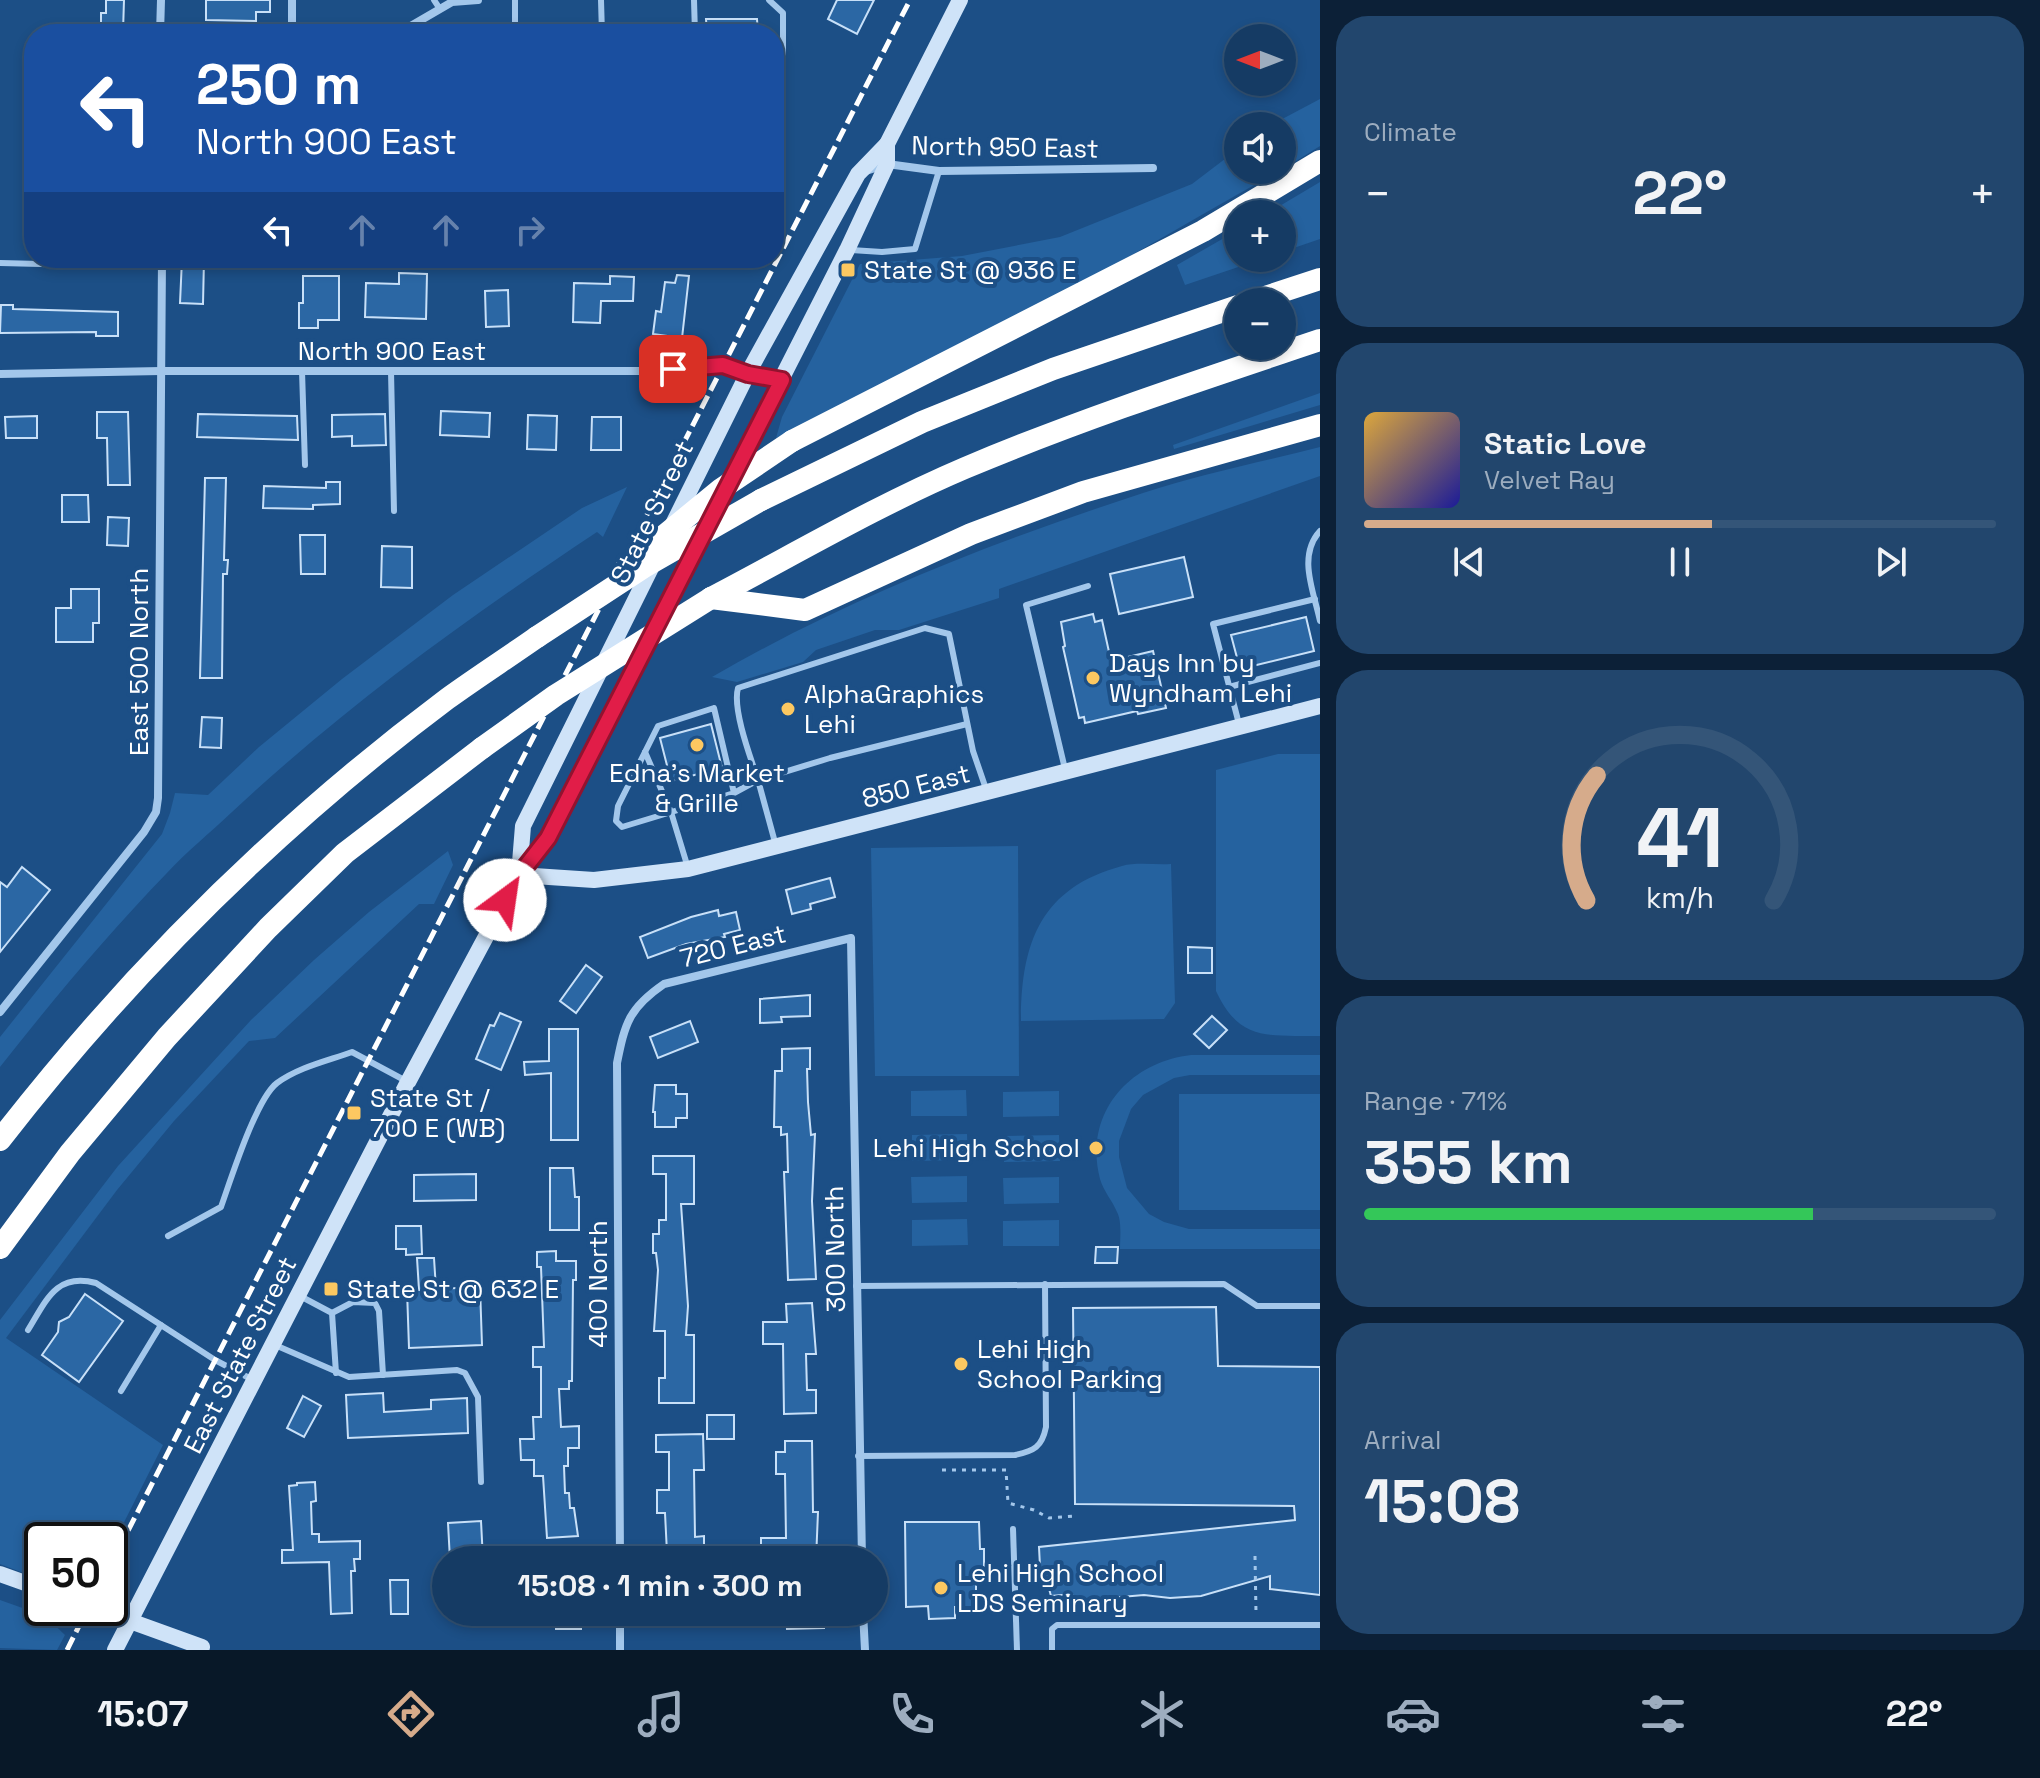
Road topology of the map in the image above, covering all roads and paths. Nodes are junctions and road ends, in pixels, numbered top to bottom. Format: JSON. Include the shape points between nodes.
{"nodes":[{"id":1,"x":161,"y":0,"type":"edge"},
{"id":2,"x":292,"y":0,"type":"edge"},
{"id":3,"x":434,"y":0,"type":"edge"},
{"id":4,"x":478,"y":0,"type":"edge"},
{"id":5,"x":515,"y":0,"type":"edge"},
{"id":6,"x":601,"y":0,"type":"edge"},
{"id":7,"x":694,"y":0,"type":"edge"},
{"id":8,"x":769,"y":0,"type":"edge"},
{"id":9,"x":960,"y":0,"type":"edge"},
{"id":10,"x":440,"y":9,"type":"junction"},
{"id":11,"x":160,"y":24,"type":"edge"},
{"id":12,"x":292,"y":24,"type":"edge"},
{"id":13,"x":414,"y":24,"type":"edge"},
{"id":14,"x":515,"y":24,"type":"edge"},
{"id":15,"x":602,"y":24,"type":"edge"},
{"id":16,"x":695,"y":24,"type":"edge"},
{"id":17,"x":783,"y":24,"type":"edge"},
{"id":18,"x":887,"y":144,"type":"junction"},
{"id":19,"x":1320,"y":161,"type":"edge"},
{"id":20,"x":887,"y":164,"type":"junction"},
{"id":21,"x":1153,"y":168,"type":"dead end"},
{"id":22,"x":939,"y":171,"type":"junction"},
{"id":23,"x":858,"y":174,"type":"junction"},
{"id":24,"x":847,"y":250,"type":"junction"},
{"id":25,"x":0,"y":263,"type":"edge"},
{"id":26,"x":24,"y":263,"type":"edge"},
{"id":27,"x":162,"y":268,"type":"edge"},
{"id":28,"x":1320,"y":279,"type":"edge"},
{"id":29,"x":1293,"y":288,"type":"edge"},
{"id":30,"x":1224,"y":311,"type":"edge"},
{"id":31,"x":1320,"y":340,"type":"edge"},
{"id":32,"x":161,"y":371,"type":"junction"},
{"id":33,"x":302,"y":371,"type":"junction"},
{"id":34,"x":391,"y":371,"type":"junction"},
{"id":35,"x":0,"y":374,"type":"edge"},
{"id":36,"x":748,"y":374,"type":"junction"},
{"id":37,"x":782,"y":380,"type":"junction"},
{"id":38,"x":1320,"y":425,"type":"edge"},
{"id":39,"x":305,"y":465,"type":"dead end"},
{"id":40,"x":394,"y":511,"type":"dead end"},
{"id":41,"x":1320,"y":531,"type":"edge"},
{"id":42,"x":1088,"y":586,"type":"dead end"},
{"id":43,"x":711,"y":598,"type":"junction"},
{"id":44,"x":1315,"y":599,"type":"junction"},
{"id":45,"x":590,"y":601,"type":"junction"},
{"id":46,"x":1320,"y":621,"type":"edge"},
{"id":47,"x":1320,"y":663,"type":"edge"},
{"id":48,"x":1229,"y":687,"type":"junction"},
{"id":49,"x":1320,"y":706,"type":"edge"},
{"id":50,"x":967,"y":724,"type":"junction"},
{"id":51,"x":1239,"y":727,"type":"junction"},
{"id":52,"x":645,"y":752,"type":"junction"},
{"id":53,"x":1066,"y":772,"type":"junction"},
{"id":54,"x":758,"y":780,"type":"junction"},
{"id":55,"x":987,"y":792,"type":"junction"},
{"id":56,"x":734,"y":793,"type":"junction"},
{"id":57,"x":671,"y":812,"type":"junction"},
{"id":58,"x":776,"y":847,"type":"junction"},
{"id":59,"x":688,"y":869,"type":"junction"},
{"id":60,"x":519,"y":875,"type":"junction"},
{"id":61,"x":851,"y":938,"type":"joint"},
{"id":62,"x":633,"y":1011,"type":"joint"},
{"id":63,"x":0,"y":1012,"type":"edge"},
{"id":64,"x":408,"y":1082,"type":"junction"},
{"id":65,"x":0,"y":1140,"type":"edge"},
{"id":66,"x":168,"y":1236,"type":"dead end"},
{"id":67,"x":0,"y":1248,"type":"edge"},
{"id":68,"x":1045,"y":1284,"type":"junction"},
{"id":69,"x":856,"y":1286,"type":"junction"},
{"id":70,"x":298,"y":1295,"type":"junction"},
{"id":71,"x":1320,"y":1306,"type":"edge"},
{"id":72,"x":332,"y":1313,"type":"junction"},
{"id":73,"x":161,"y":1325,"type":"junction"},
{"id":74,"x":28,"y":1330,"type":"dead end"},
{"id":75,"x":272,"y":1344,"type":"junction"},
{"id":76,"x":336,"y":1373,"type":"junction"},
{"id":77,"x":383,"y":1375,"type":"junction"},
{"id":78,"x":253,"y":1380,"type":"junction"},
{"id":79,"x":121,"y":1391,"type":"dead end"},
{"id":80,"x":858,"y":1456,"type":"junction"},
{"id":81,"x":942,"y":1470,"type":"dead end"},
{"id":82,"x":481,"y":1482,"type":"dead end"},
{"id":83,"x":1075,"y":1516,"type":"dead end"},
{"id":84,"x":1013,"y":1529,"type":"dead end"},
{"id":85,"x":620,"y":1546,"type":"edge"},
{"id":86,"x":861,"y":1546,"type":"edge"},
{"id":87,"x":1255,"y":1556,"type":"dead end"},
{"id":88,"x":0,"y":1574,"type":"edge"},
{"id":89,"x":24,"y":1582,"type":"edge"},
{"id":90,"x":1256,"y":1613,"type":"dead end"},
{"id":91,"x":128,"y":1620,"type":"edge"},
{"id":92,"x":1320,"y":1625,"type":"edge"},
{"id":93,"x":620,"y":1626,"type":"edge"},
{"id":94,"x":864,"y":1626,"type":"edge"},
{"id":95,"x":206,"y":1648,"type":"edge"},
{"id":96,"x":115,"y":1650,"type":"edge"},
{"id":97,"x":620,"y":1650,"type":"edge"},
{"id":98,"x":865,"y":1650,"type":"edge"},
{"id":99,"x":1017,"y":1650,"type":"edge"},
{"id":100,"x":1052,"y":1650,"type":"edge"}],
"edges":[{"from":1,"to":11,"type":"street"},
{"from":2,"to":12,"type":"street"},
{"from":3,"to":10,"type":"lane"},
{"from":4,"to":10,"type":"street","via":[[452,2]]},
{"from":5,"to":14,"type":"lane"},
{"from":6,"to":15,"type":"lane"},
{"from":7,"to":16,"type":"lane"},
{"from":8,"to":17,"type":"lane","via":[[783,13]]},
{"from":9,"to":18,"type":"main road","name":"State Street"},
{"from":10,"to":13,"type":"street"},
{"from":18,"to":20,"type":"main road","name":"State Street"},
{"from":18,"to":23,"type":"main road","name":"State Street"},
{"from":19,"to":45,"type":"highway","bridge":true,"via":[[1203,231],[792,441],[687,515]]},
{"from":20,"to":22,"type":"street","name":"North 950 East"},
{"from":20,"to":23,"type":"street","name":"North 950 East"},
{"from":20,"to":24,"type":"main road","name":"State Street"},
{"from":21,"to":22,"type":"street","name":"North 950 East"},
{"from":22,"to":24,"type":"lane","via":[[915,249]]},
{"from":23,"to":36,"type":"main road","name":"State Street"},
{"from":24,"to":37,"type":"main road","name":"State Street"},
{"from":25,"to":26,"type":"lane"},
{"from":27,"to":32,"type":"street","name":"East 500 North"},
{"from":28,"to":29,"type":"highway"},
{"from":30,"to":45,"type":"highway","bridge":true,"via":[[922,422],[761,500]]},
{"from":31,"to":43,"type":"highway","via":[[1072,425],[964,469]]},
{"from":32,"to":33,"type":"street","name":"North 900 East"},
{"from":32,"to":35,"type":"street","name":"North 900 East"},
{"from":32,"to":63,"type":"street","name":"East 500 North","via":[[156,812]]},
{"from":33,"to":34,"type":"street","name":"North 900 East"},
{"from":33,"to":39,"type":"lane"},
{"from":34,"to":36,"type":"street","name":"North 900 East","via":[[643,371],[723,365]]},
{"from":34,"to":40,"type":"lane"},
{"from":36,"to":37,"type":"street","name":"North 900 East"},
{"from":36,"to":60,"type":"main road","name":"State Street","via":[[523,826]]},
{"from":37,"to":60,"type":"main road","name":"State Street","via":[[548,838]]},
{"from":38,"to":43,"type":"highway","via":[[1083,492],[971,534],[805,610]]},
{"from":41,"to":44,"type":"lane","via":[[1307,560]]},
{"from":42,"to":53,"type":"lane","via":[[1026,605]]},
{"from":43,"to":67,"type":"highway","bridge":true,"via":[[556,695],[345,853],[268,928],[138,1072]]},
{"from":44,"to":46,"type":"lane"},
{"from":44,"to":48,"type":"lane","via":[[1213,624]]},
{"from":45,"to":65,"type":"highway","bridge":true,"via":[[447,699],[247,868],[110,1009]]},
{"from":47,"to":48,"type":"lane"},
{"from":48,"to":51,"type":"lane"},
{"from":49,"to":51,"type":"main road","name":"850 East"},
{"from":50,"to":54,"type":"lane"},
{"from":50,"to":54,"type":"lane","via":[[949,634],[925,628],[904,633],[738,688]]},
{"from":50,"to":55,"type":"lane"},
{"from":51,"to":53,"type":"main road","name":"850 East"},
{"from":52,"to":56,"type":"lane","via":[[658,726],[714,708]]},
{"from":52,"to":57,"type":"lane"},
{"from":52,"to":57,"type":"lane","via":[[616,821],[622,827]]},
{"from":53,"to":55,"type":"main road","name":"850 East"},
{"from":54,"to":56,"type":"lane"},
{"from":54,"to":58,"type":"lane"},
{"from":55,"to":58,"type":"main road","name":"850 East"},
{"from":56,"to":57,"type":"lane"},
{"from":57,"to":59,"type":"lane"},
{"from":58,"to":59,"type":"main road","name":"850 East"},
{"from":59,"to":60,"type":"main road","name":"850 East","via":[[594,880]]},
{"from":60,"to":64,"type":"main road","name":"State Street"},
{"from":61,"to":62,"type":"street","name":"720 East","via":[[664,984]]},
{"from":61,"to":69,"type":"street","name":"300 North"},
{"from":62,"to":85,"type":"street","name":"400 North","via":[[617,1063]]},
{"from":64,"to":66,"type":"lane","via":[[352,1052],[301,1069],[274,1085],[250,1127],[221,1207]]},
{"from":64,"to":70,"type":"main road","name":"East State Street"},
{"from":68,"to":69,"type":"lane"},
{"from":68,"to":71,"type":"lane","via":[[1224,1284],[1257,1306]]},
{"from":68,"to":80,"type":"lane","via":[[1046,1427],[1033,1452]]},
{"from":69,"to":80,"type":"street","name":"300 North"},
{"from":70,"to":72,"type":"lane"},
{"from":70,"to":75,"type":"main road","name":"East State Street"},
{"from":72,"to":76,"type":"lane"},
{"from":72,"to":77,"type":"lane","via":[[353,1302],[375,1303]]},
{"from":73,"to":74,"type":"lane","via":[[96,1283],[81,1279],[52,1291]]},
{"from":73,"to":78,"type":"lane"},
{"from":73,"to":79,"type":"lane"},
{"from":75,"to":76,"type":"lane"},
{"from":75,"to":78,"type":"main road","name":"East State Street"},
{"from":76,"to":77,"type":"lane"},
{"from":77,"to":82,"type":"lane","via":[[465,1373],[478,1397]]},
{"from":78,"to":96,"type":"main road","name":"East State Street"},
{"from":80,"to":86,"type":"street","name":"300 North"},
{"from":81,"to":83,"type":"path","via":[[1006,1470],[1008,1503],[1049,1518]]},
{"from":84,"to":99,"type":"lane"},
{"from":87,"to":90,"type":"path"},
{"from":88,"to":89,"type":"main road"},
{"from":91,"to":95,"type":"main road","bridge":true},
{"from":92,"to":100,"type":"lane","via":[[1057,1625],[1052,1629]]},
{"from":93,"to":97,"type":"street"},
{"from":94,"to":98,"type":"street"}]}
